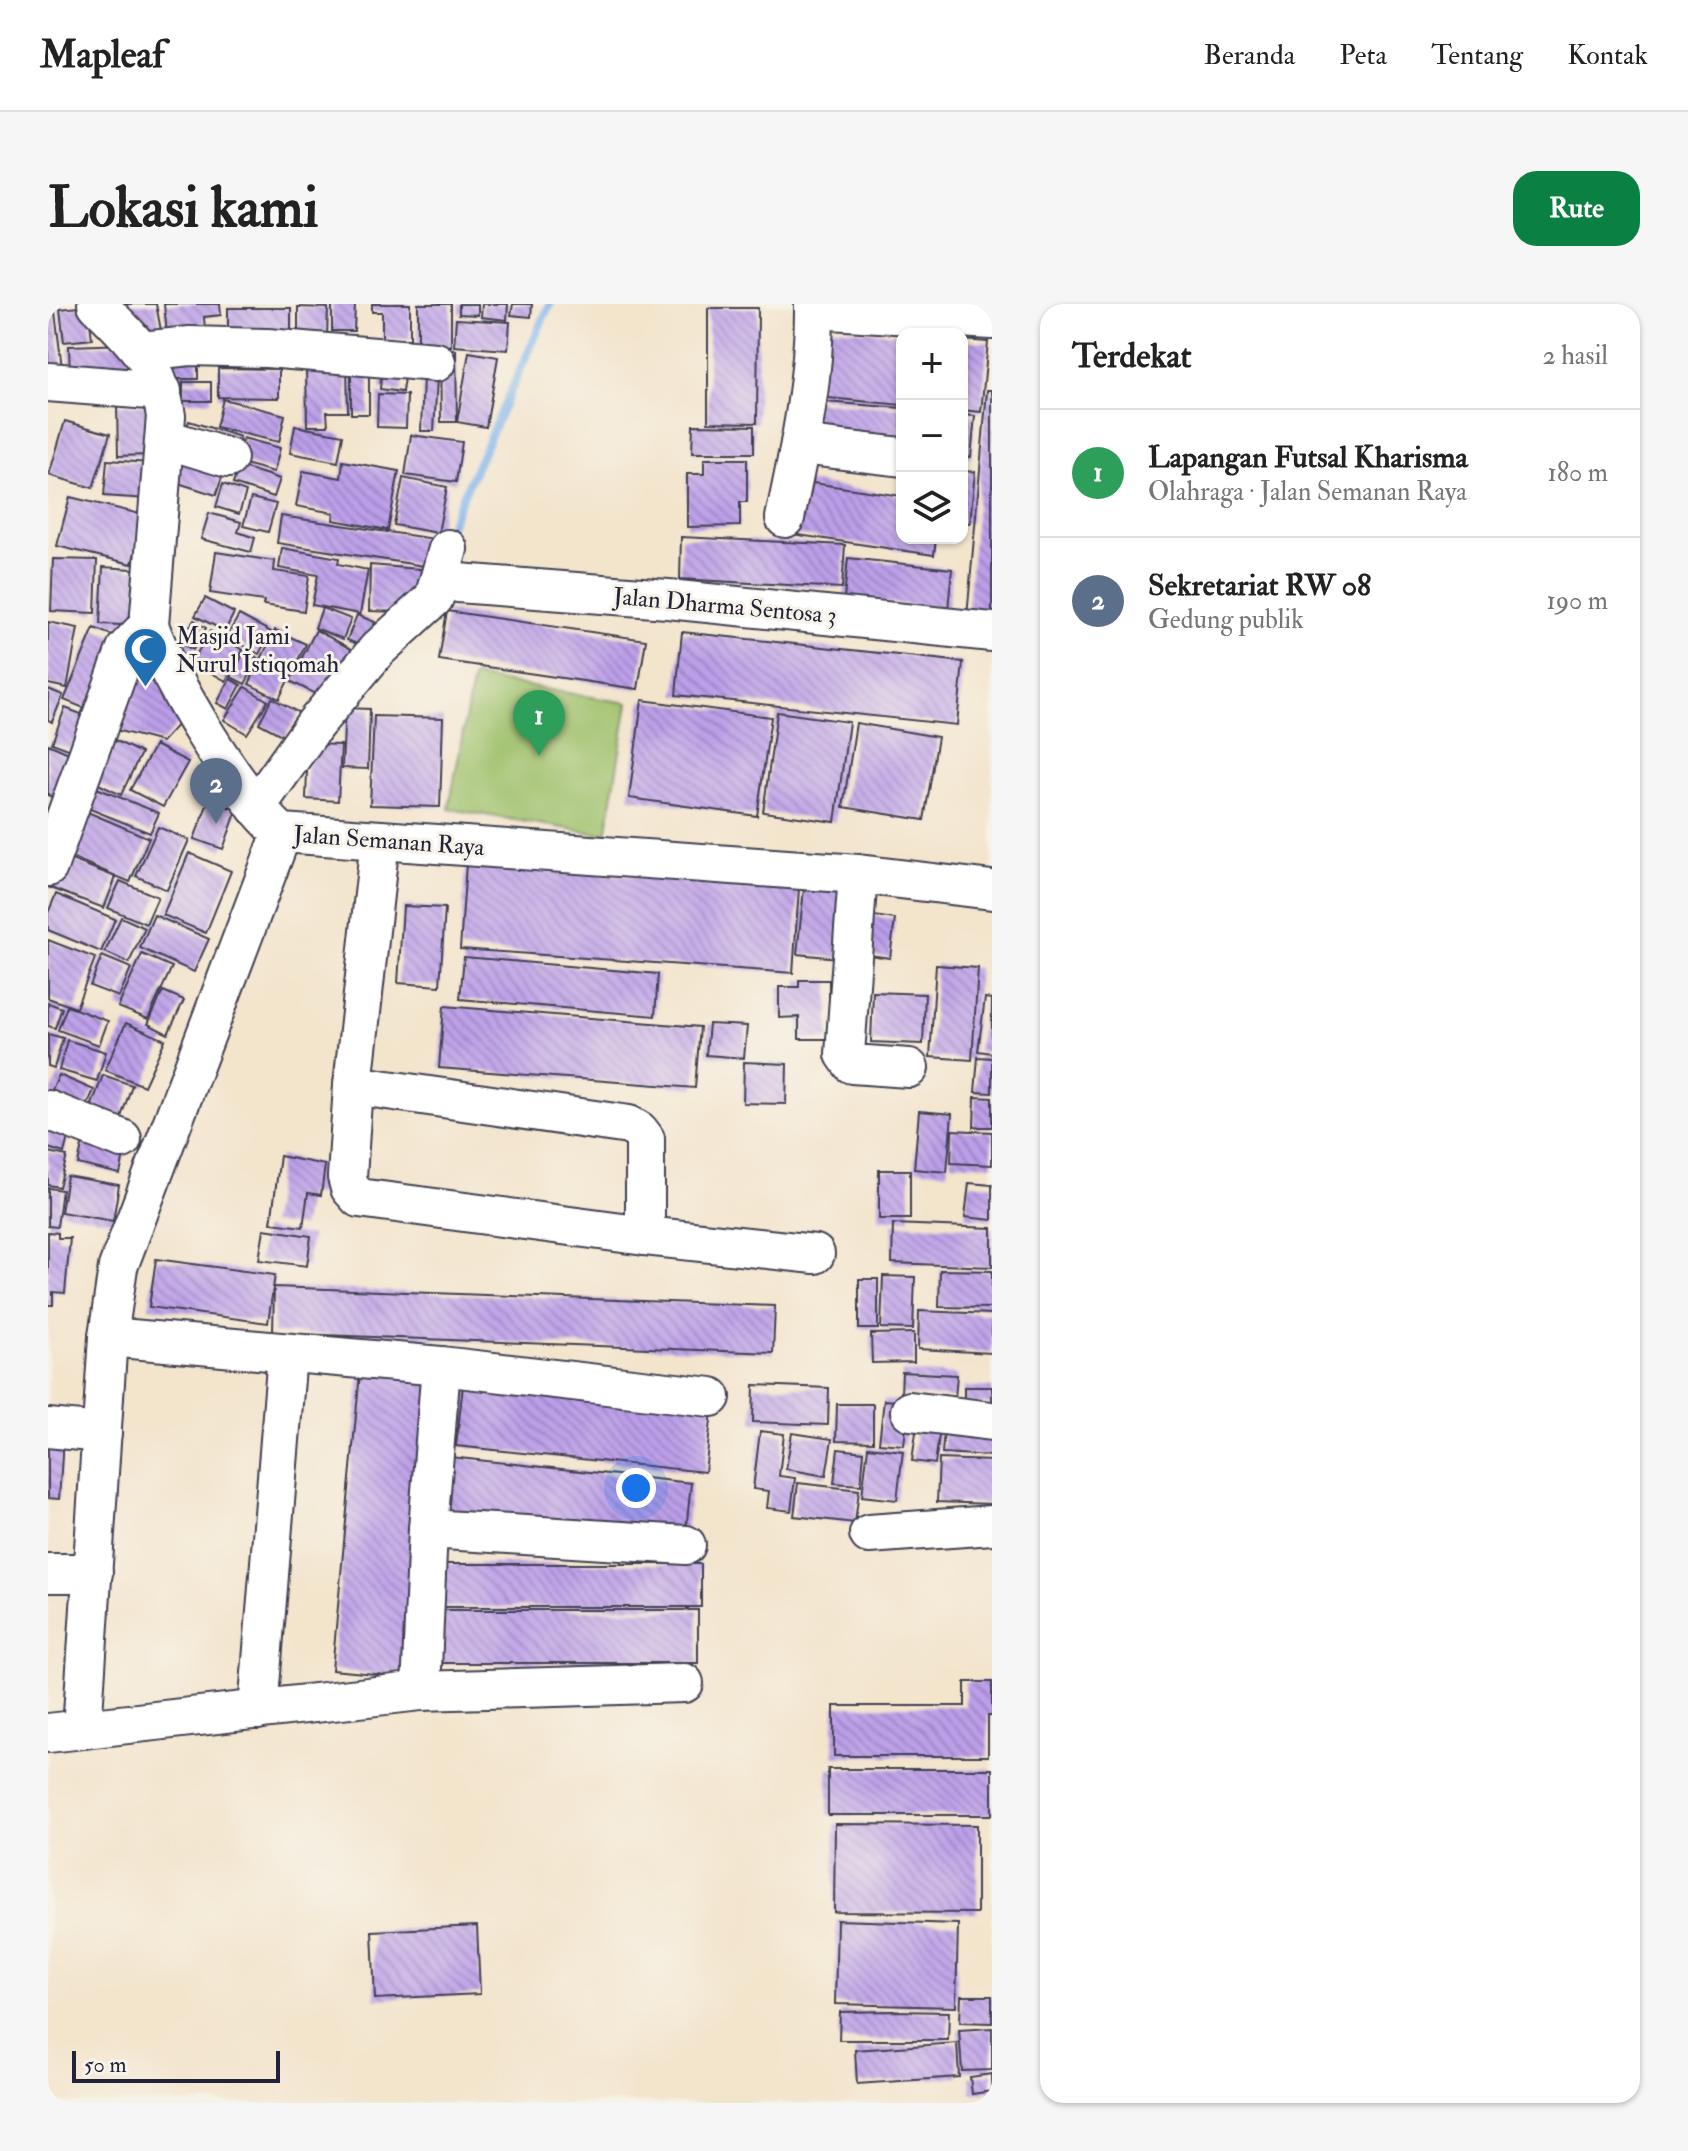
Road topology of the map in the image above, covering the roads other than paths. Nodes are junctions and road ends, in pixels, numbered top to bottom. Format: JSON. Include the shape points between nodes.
{"nodes":[{"id":1,"x":97,"y":304,"type":"edge"},
{"id":2,"x":814,"y":306,"type":"edge"},
{"id":3,"x":992,"y":320,"type":"edge"},
{"id":4,"x":142,"y":351,"type":"junction"},
{"id":5,"x":436,"y":362,"type":"dead end"},
{"id":6,"x":48,"y":382,"type":"edge"},
{"id":7,"x":162,"y":391,"type":"junction"},
{"id":8,"x":166,"y":439,"type":"junction"},
{"id":9,"x":800,"y":445,"type":"junction"},
{"id":10,"x":896,"y":456,"type":"edge"},
{"id":11,"x":228,"y":458,"type":"dead end"},
{"id":12,"x":785,"y":518,"type":"dead end"},
{"id":13,"x":149,"y":625,"type":"junction"},
{"id":14,"x":992,"y":632,"type":"edge"},
{"id":15,"x":256,"y":807,"type":"junction"},
{"id":16,"x":282,"y":833,"type":"junction"},
{"id":17,"x":380,"y":840,"type":"junction"},
{"id":18,"x":48,"y":867,"type":"edge"},
{"id":19,"x":858,"y":874,"type":"junction"},
{"id":20,"x":992,"y":890,"type":"edge"},
{"id":21,"x":909,"y":1068,"type":"dead end"},
{"id":22,"x":353,"y":1085,"type":"junction"},
{"id":23,"x":48,"y":1110,"type":"edge"},
{"id":24,"x":122,"y":1139,"type":"dead end"},
{"id":25,"x":645,"y":1236,"type":"junction"},
{"id":26,"x":815,"y":1254,"type":"dead end"},
{"id":27,"x":108,"y":1337,"type":"junction"},
{"id":28,"x":287,"y":1354,"type":"junction"},
{"id":29,"x":441,"y":1366,"type":"junction"},
{"id":30,"x":711,"y":1397,"type":"dead end"},
{"id":31,"x":910,"y":1411,"type":"dead end"},
{"id":32,"x":992,"y":1421,"type":"edge"},
{"id":33,"x":48,"y":1428,"type":"edge"},
{"id":34,"x":102,"y":1433,"type":"junction"},
{"id":35,"x":992,"y":1525,"type":"edge"},
{"id":36,"x":428,"y":1529,"type":"junction"},
{"id":37,"x":869,"y":1534,"type":"dead end"},
{"id":38,"x":686,"y":1545,"type":"dead end"},
{"id":39,"x":48,"y":1573,"type":"edge"},
{"id":40,"x":93,"y":1573,"type":"junction"},
{"id":41,"x":684,"y":1683,"type":"dead end"},
{"id":42,"x":421,"y":1691,"type":"junction"},
{"id":43,"x":258,"y":1710,"type":"junction"},
{"id":44,"x":65,"y":1731,"type":"edge"}],
"edges":[{"from":1,"to":4,"type":"street"},
{"from":2,"to":3,"type":"street"},
{"from":2,"to":9,"type":"street"},
{"from":4,"to":5,"type":"street","via":[[267,348]]},
{"from":4,"to":7,"type":"street"},
{"from":6,"to":7,"type":"street"},
{"from":7,"to":8,"type":"street"},
{"from":8,"to":11,"type":"street"},
{"from":8,"to":13,"type":"street"},
{"from":9,"to":10,"type":"street"},
{"from":9,"to":12,"type":"street"},
{"from":13,"to":15,"type":"street","name":"Jalan Semanan Raya","via":[[208,736]]},
{"from":13,"to":18,"type":"street","via":[[126,649]]},
{"from":14,"to":15,"type":"street","name":"Jalan Dharma Sentosa 3","via":[[668,599],[453,566],[434,598],[378,649],[315,724]]},
{"from":15,"to":16,"type":"street","name":"Jalan Semanan Raya"},
{"from":16,"to":17,"type":"street","name":"Jalan Semanan Raya"},
{"from":16,"to":27,"type":"street","via":[[118,1267]]},
{"from":17,"to":19,"type":"street","name":"Jalan Semanan Raya"},
{"from":17,"to":22,"type":"street"},
{"from":19,"to":20,"type":"street","name":"Jalan Semanan Raya"},
{"from":19,"to":21,"type":"street","via":[[845,1054],[852,1064]]},
{"from":22,"to":25,"type":"street","via":[[629,1125],[645,1139]]},
{"from":22,"to":25,"type":"street","via":[[347,1177],[359,1198]]},
{"from":23,"to":24,"type":"street"},
{"from":25,"to":26,"type":"street"},
{"from":27,"to":28,"type":"street"},
{"from":27,"to":34,"type":"street"},
{"from":28,"to":29,"type":"street"},
{"from":28,"to":43,"type":"street"},
{"from":29,"to":30,"type":"street"},
{"from":29,"to":36,"type":"street"},
{"from":31,"to":32,"type":"street"},
{"from":33,"to":34,"type":"street"},
{"from":34,"to":40,"type":"street"},
{"from":35,"to":37,"type":"street"},
{"from":36,"to":38,"type":"street"},
{"from":36,"to":42,"type":"street"},
{"from":39,"to":40,"type":"street"},
{"from":40,"to":44,"type":"street"},
{"from":41,"to":42,"type":"street"},
{"from":42,"to":43,"type":"street"},
{"from":43,"to":44,"type":"street"}]}
